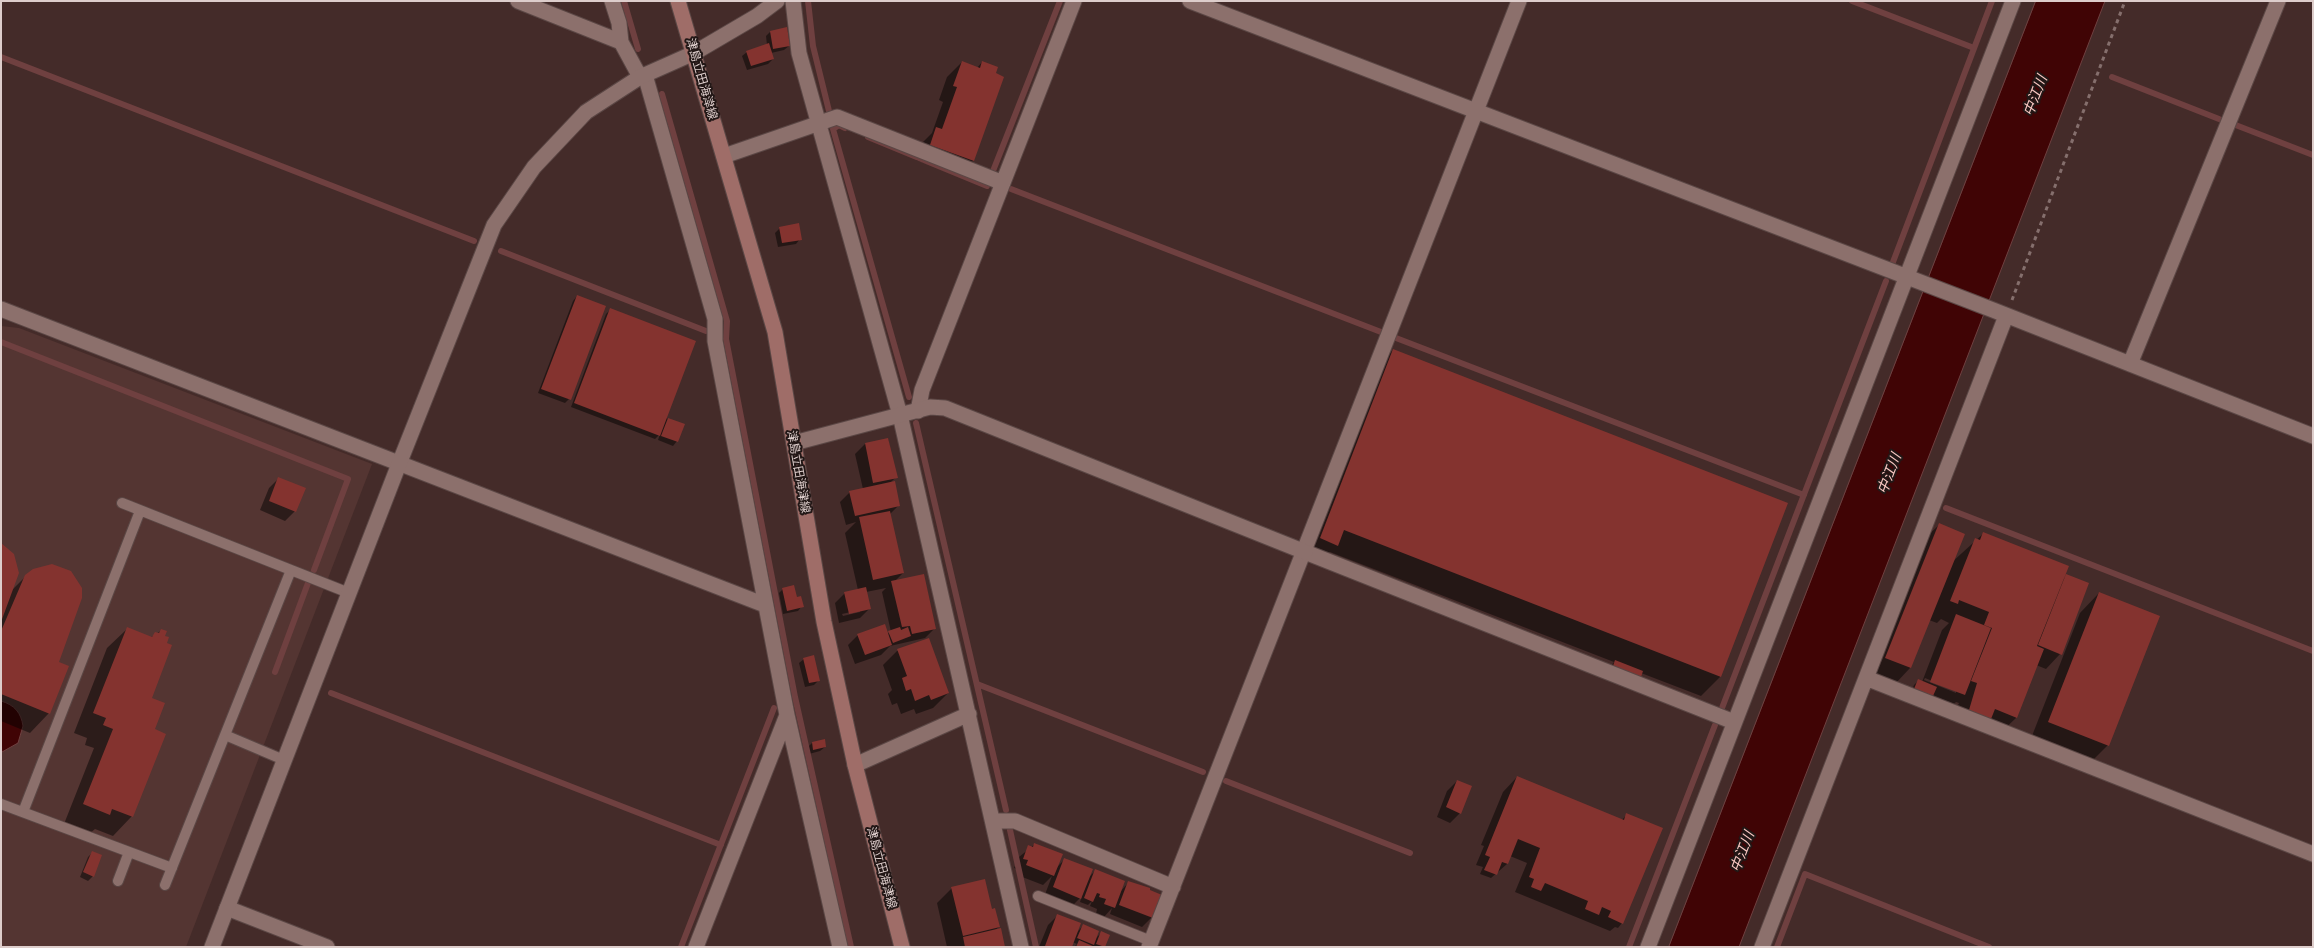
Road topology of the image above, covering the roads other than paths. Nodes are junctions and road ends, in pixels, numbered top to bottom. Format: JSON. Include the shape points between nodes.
{"nodes":[{"id":1,"x":518,"y":1,"type":"edge"},
{"id":2,"x":612,"y":1,"type":"edge"},
{"id":3,"x":678,"y":1,"type":"edge"},
{"id":4,"x":777,"y":1,"type":"edge"},
{"id":5,"x":793,"y":1,"type":"edge"},
{"id":6,"x":1074,"y":1,"type":"edge"},
{"id":7,"x":1190,"y":1,"type":"edge"},
{"id":8,"x":1519,"y":1,"type":"edge"},
{"id":9,"x":2013,"y":1,"type":"edge"},
{"id":10,"x":2278,"y":1,"type":"edge"},
{"id":11,"x":622,"y":42,"type":"junction"},
{"id":12,"x":694,"y":53,"type":"junction"},
{"id":13,"x":642,"y":76,"type":"junction"},
{"id":14,"x":1477,"y":112,"type":"junction"},
{"id":15,"x":818,"y":123,"type":"junction"},
{"id":16,"x":724,"y":156,"type":"junction"},
{"id":17,"x":1003,"y":183,"type":"junction"},
{"id":18,"x":1912,"y":280,"type":"junction"},
{"id":19,"x":1,"y":309,"type":"edge"},
{"id":20,"x":1999,"y":313,"type":"junction"},
{"id":21,"x":2130,"y":364,"type":"junction"},
{"id":22,"x":918,"y":410,"type":"junction"},
{"id":23,"x":900,"y":415,"type":"junction"},
{"id":24,"x":2313,"y":436,"type":"edge"},
{"id":25,"x":794,"y":444,"type":"junction"},
{"id":26,"x":399,"y":464,"type":"junction"},
{"id":27,"x":122,"y":504,"type":"dead end"},
{"id":28,"x":140,"y":511,"type":"junction"},
{"id":29,"x":1305,"y":552,"type":"junction"},
{"id":30,"x":291,"y":570,"type":"junction"},
{"id":31,"x":349,"y":593,"type":"junction"},
{"id":32,"x":764,"y":605,"type":"junction"},
{"id":33,"x":1866,"y":678,"type":"junction"},
{"id":34,"x":786,"y":714,"type":"junction"},
{"id":35,"x":969,"y":714,"type":"junction"},
{"id":36,"x":1734,"y":722,"type":"junction"},
{"id":37,"x":225,"y":735,"type":"junction"},
{"id":38,"x":284,"y":760,"type":"junction"},
{"id":39,"x":854,"y":765,"type":"junction"},
{"id":40,"x":1,"y":804,"type":"edge"},
{"id":41,"x":23,"y":812,"type":"junction"},
{"id":42,"x":993,"y":821,"type":"junction"},
{"id":43,"x":129,"y":852,"type":"junction"},
{"id":44,"x":2313,"y":854,"type":"edge"},
{"id":45,"x":172,"y":868,"type":"junction"},
{"id":46,"x":118,"y":881,"type":"dead end"},
{"id":47,"x":165,"y":885,"type":"dead end"},
{"id":48,"x":1173,"y":887,"type":"junction"},
{"id":49,"x":1038,"y":896,"type":"dead end"},
{"id":50,"x":227,"y":908,"type":"junction"},
{"id":51,"x":1150,"y":944,"type":"edge"},
{"id":52,"x":212,"y":947,"type":"edge"},
{"id":53,"x":327,"y":947,"type":"edge"},
{"id":54,"x":696,"y":947,"type":"edge"},
{"id":55,"x":840,"y":947,"type":"edge"},
{"id":56,"x":902,"y":947,"type":"edge"},
{"id":57,"x":1021,"y":947,"type":"edge"},
{"id":58,"x":1648,"y":947,"type":"edge"},
{"id":59,"x":1762,"y":947,"type":"edge"}],
"edges":[{"from":1,"to":11,"type":"street"},
{"from":2,"to":11,"type":"street"},
{"from":3,"to":12,"type":"main road","name":"津島立田海津線"},
{"from":4,"to":12,"type":"street"},
{"from":5,"to":15,"type":"street","via":[[799,53]]},
{"from":6,"to":17,"type":"street"},
{"from":7,"to":14,"type":"street"},
{"from":8,"to":14,"type":"street"},
{"from":9,"to":18,"type":"street"},
{"from":10,"to":21,"type":"street"},
{"from":11,"to":13,"type":"street"},
{"from":12,"to":13,"type":"street"},
{"from":12,"to":16,"type":"main road","name":"津島立田海津線"},
{"from":13,"to":26,"type":"street","via":[[586,112],[534,167],[494,225]]},
{"from":13,"to":32,"type":"street","via":[[715,319],[715,341]]},
{"from":14,"to":18,"type":"street"},
{"from":14,"to":29,"type":"street"},
{"from":15,"to":16,"type":"street"},
{"from":15,"to":17,"type":"street","via":[[837,117]]},
{"from":15,"to":23,"type":"street"},
{"from":16,"to":25,"type":"main road","name":"津島立田海津線","via":[[775,332]]},
{"from":17,"to":22,"type":"street","via":[[922,390]]},
{"from":18,"to":20,"type":"street"},
{"from":18,"to":36,"type":"street"},
{"from":19,"to":26,"type":"street"},
{"from":20,"to":21,"type":"street"},
{"from":20,"to":33,"type":"street"},
{"from":21,"to":24,"type":"street"},
{"from":22,"to":23,"type":"street"},
{"from":22,"to":29,"type":"street","via":[[945,408]]},
{"from":23,"to":25,"type":"street"},
{"from":23,"to":35,"type":"street"},
{"from":25,"to":39,"type":"main road","name":"津島立田海津線","via":[[824,622]]},
{"from":26,"to":31,"type":"street"},
{"from":26,"to":32,"type":"street"},
{"from":27,"to":28,"type":"lane"},
{"from":28,"to":30,"type":"lane"},
{"from":28,"to":41,"type":"lane"},
{"from":29,"to":36,"type":"street"},
{"from":29,"to":48,"type":"street"},
{"from":30,"to":31,"type":"lane"},
{"from":30,"to":37,"type":"lane"},
{"from":31,"to":38,"type":"street"},
{"from":32,"to":34,"type":"street"},
{"from":33,"to":44,"type":"street"},
{"from":33,"to":59,"type":"street"},
{"from":34,"to":54,"type":"street"},
{"from":34,"to":55,"type":"street"},
{"from":35,"to":39,"type":"street"},
{"from":35,"to":42,"type":"street"},
{"from":36,"to":58,"type":"street"},
{"from":37,"to":38,"type":"lane"},
{"from":37,"to":45,"type":"lane"},
{"from":38,"to":50,"type":"street"},
{"from":39,"to":56,"type":"main road","name":"津島立田海津線"},
{"from":40,"to":41,"type":"lane"},
{"from":41,"to":43,"type":"lane"},
{"from":42,"to":48,"type":"street","via":[[1015,821]]},
{"from":42,"to":57,"type":"street"},
{"from":43,"to":45,"type":"lane"},
{"from":43,"to":46,"type":"lane"},
{"from":45,"to":47,"type":"lane"},
{"from":48,"to":51,"type":"street"},
{"from":49,"to":51,"type":"lane"},
{"from":50,"to":52,"type":"street"},
{"from":50,"to":53,"type":"street"}]}
